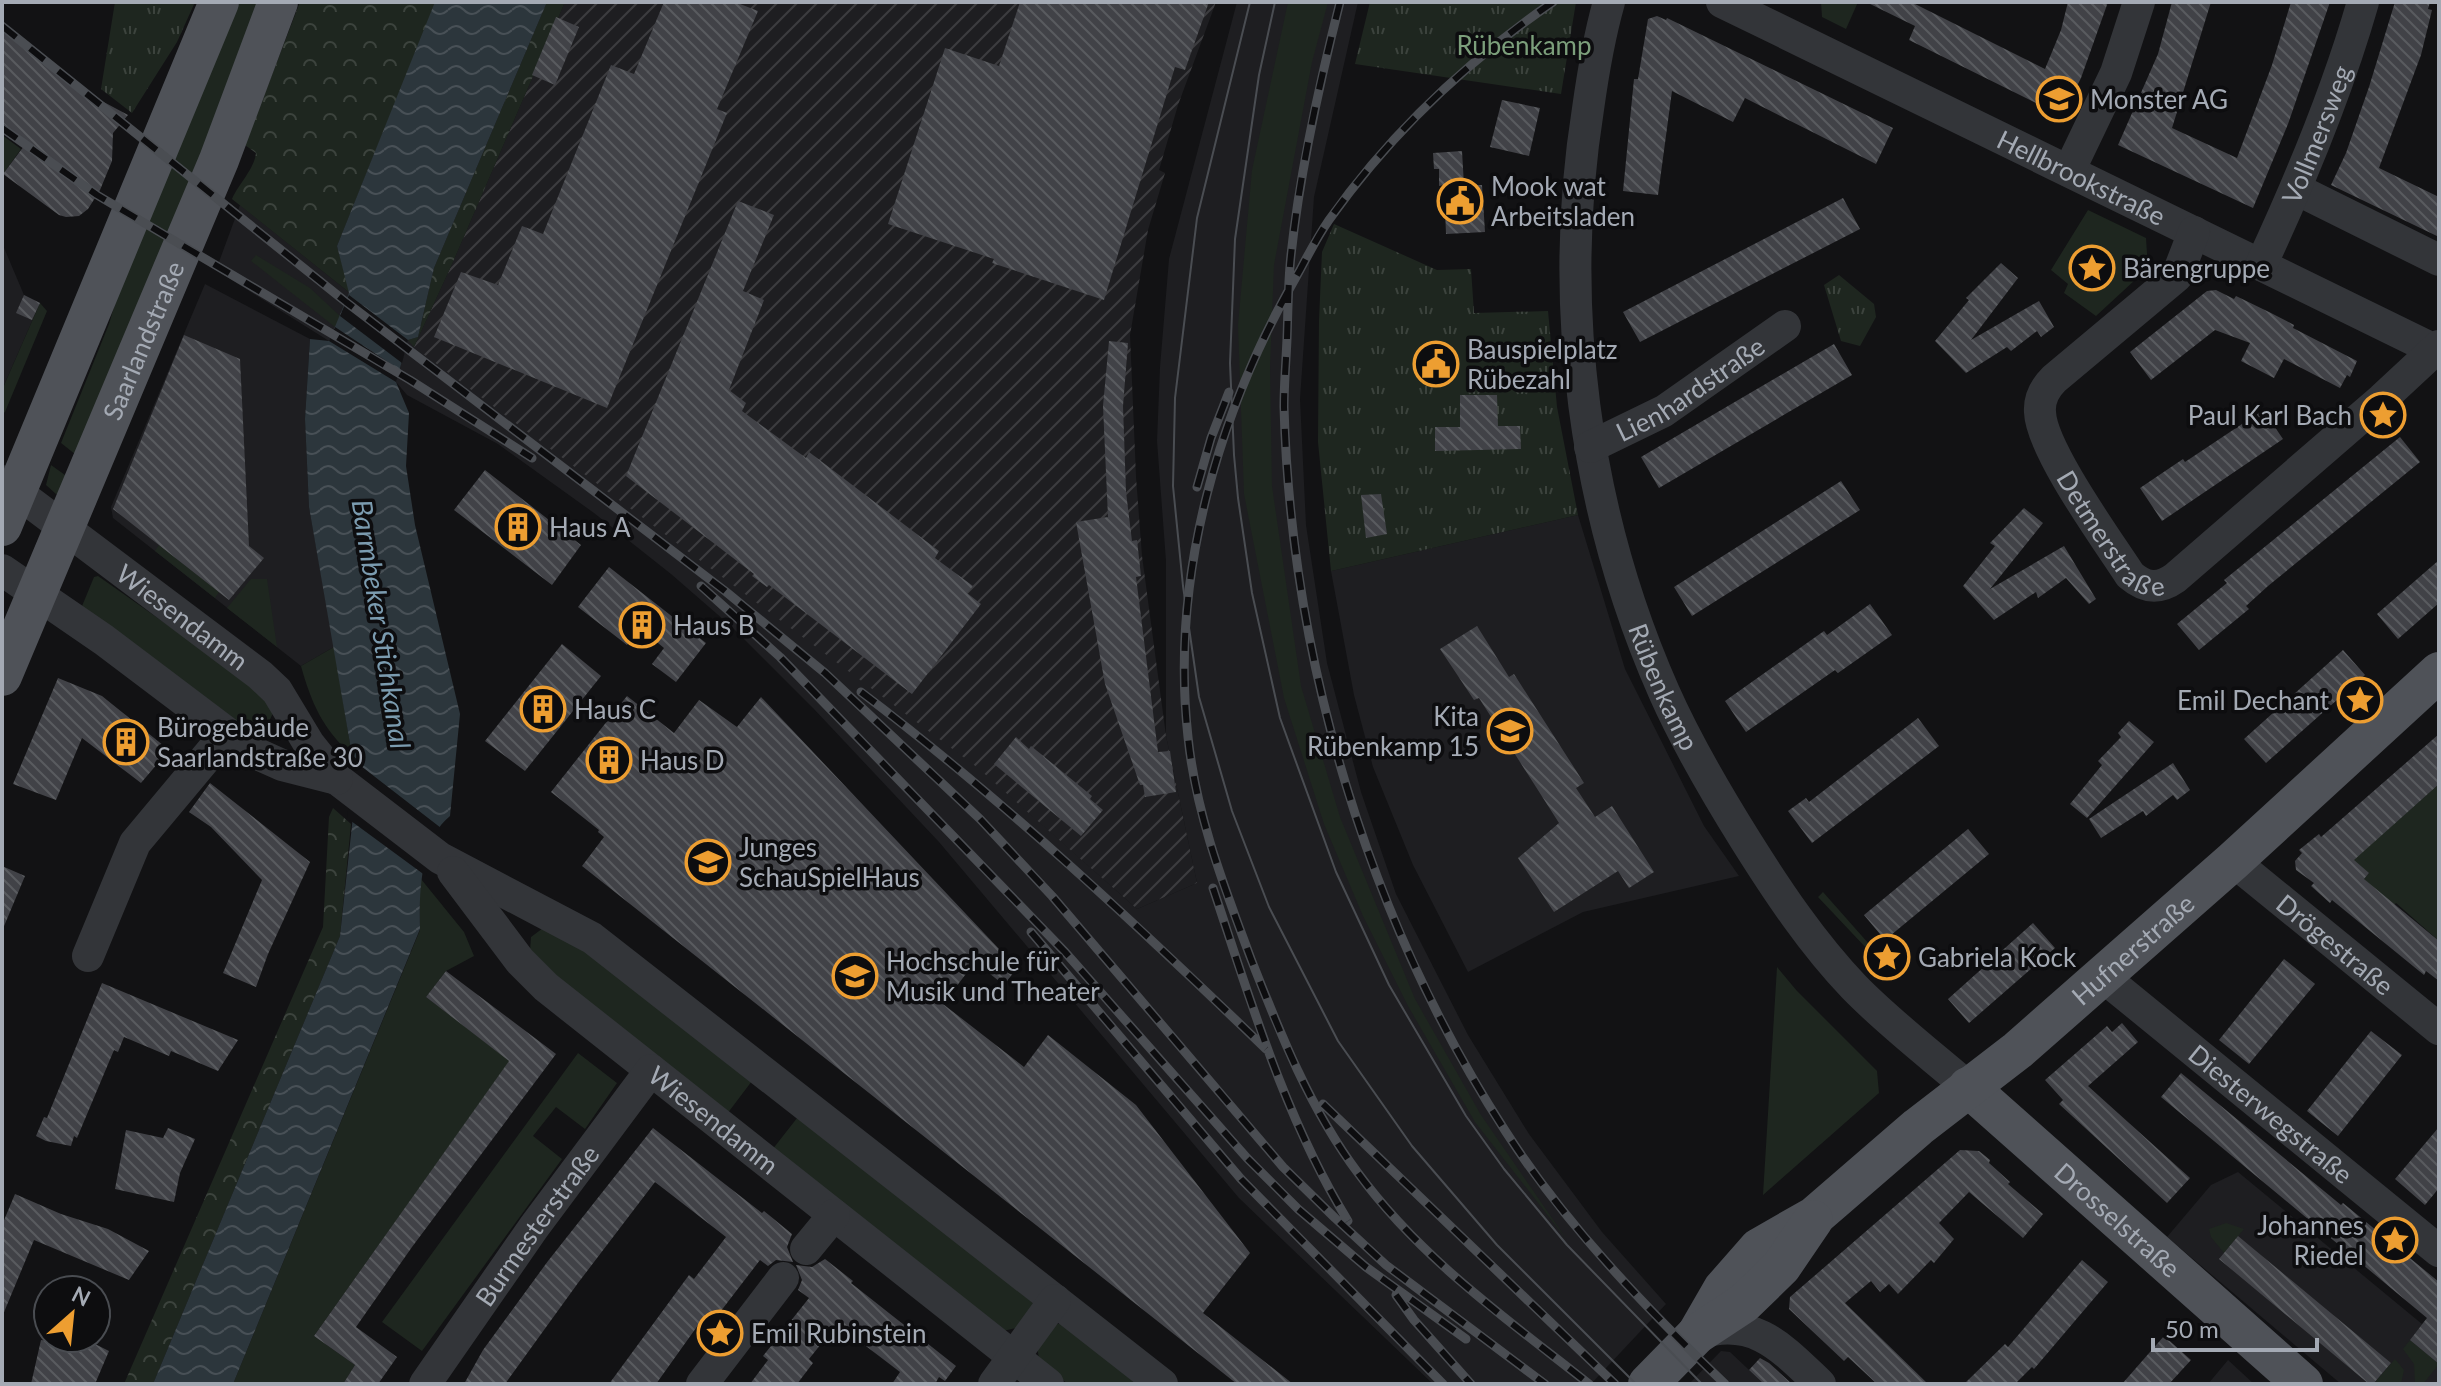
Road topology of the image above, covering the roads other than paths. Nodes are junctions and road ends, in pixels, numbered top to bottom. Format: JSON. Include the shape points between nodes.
{"nodes":[{"id":1,"x":219,"y":2,"type":"edge"},
{"id":2,"x":278,"y":2,"type":"edge"},
{"id":3,"x":1609,"y":2,"type":"edge"},
{"id":4,"x":1722,"y":2,"type":"edge"},
{"id":5,"x":2139,"y":2,"type":"edge"},
{"id":6,"x":2363,"y":2,"type":"edge"},
{"id":7,"x":1770,"y":11,"type":"edge"},
{"id":8,"x":2069,"y":171,"type":"junction"},
{"id":9,"x":2296,"y":189,"type":"junction"},
{"id":10,"x":2194,"y":232,"type":"junction"},
{"id":11,"x":2439,"y":260,"type":"edge"},
{"id":12,"x":2261,"y":265,"type":"junction"},
{"id":13,"x":1785,"y":326,"type":"dead end"},
{"id":14,"x":2437,"y":349,"type":"edge"},
{"id":15,"x":1590,"y":447,"type":"junction"},
{"id":16,"x":7,"y":499,"type":"edge"},
{"id":17,"x":64,"y":527,"type":"junction"},
{"id":18,"x":2,"y":570,"type":"edge"},
{"id":19,"x":37,"y":593,"type":"junction"},
{"id":20,"x":2439,"y":672,"type":"edge"},
{"id":21,"x":2,"y":676,"type":"edge"},
{"id":22,"x":226,"y":734,"type":"junction"},
{"id":23,"x":337,"y":779,"type":"junction"},
{"id":24,"x":440,"y":858,"type":"junction"},
{"id":25,"x":2233,"y":861,"type":"junction"},
{"id":26,"x":88,"y":956,"type":"dead end"},
{"id":27,"x":2102,"y":976,"type":"junction"},
{"id":28,"x":2439,"y":1029,"type":"edge"},
{"id":29,"x":651,"y":1070,"type":"junction"},
{"id":30,"x":1968,"y":1087,"type":"junction"},
{"id":31,"x":834,"y":1215,"type":"junction"},
{"id":32,"x":1806,"y":1221,"type":"junction"},
{"id":33,"x":806,"y":1249,"type":"dead end"},
{"id":34,"x":2439,"y":1251,"type":"edge"},
{"id":35,"x":783,"y":1278,"type":"dead end"},
{"id":36,"x":1766,"y":1282,"type":"junction"},
{"id":37,"x":1055,"y":1300,"type":"junction"},
{"id":38,"x":1697,"y":1334,"type":"junction"},
{"id":39,"x":1786,"y":1351,"type":"junction"},
{"id":40,"x":1014,"y":1357,"type":"junction"},
{"id":41,"x":425,"y":1384,"type":"edge"},
{"id":42,"x":702,"y":1384,"type":"edge"},
{"id":43,"x":994,"y":1384,"type":"edge"},
{"id":44,"x":1048,"y":1384,"type":"edge"},
{"id":45,"x":1162,"y":1384,"type":"edge"},
{"id":46,"x":1648,"y":1384,"type":"edge"},
{"id":47,"x":1820,"y":1384,"type":"edge"},
{"id":48,"x":2303,"y":1384,"type":"edge"}],
"edges":[{"from":1,"to":16,"type":"main road"},
{"from":2,"to":17,"type":"main road","name":"Saarlandstraße","via":[[219,160]]},
{"from":3,"to":15,"type":"street","name":"Rübenkamp","via":[[1583,141],[1575,235],[1579,361]]},
{"from":4,"to":7,"type":"street","name":"Hellbrookstraße"},
{"from":5,"to":8,"type":"street","via":[[2116,73]]},
{"from":6,"to":9,"type":"street","name":"Vollmersweg","via":[[2334,95]]},
{"from":7,"to":8,"type":"street","name":"Hellbrookstraße"},
{"from":8,"to":10,"type":"street","name":"Hellbrookstraße"},
{"from":9,"to":11,"type":"street"},
{"from":9,"to":12,"type":"street","name":"Vollmersweg"},
{"from":10,"to":12,"type":"street","name":"Hellbrookstraße"},
{"from":10,"to":14,"type":"street","name":"Detmerstraße","via":[[2177,276],[2054,379],[2039,413],[2064,471],[2130,575],[2144,584],[2160,587],[2175,578]]},
{"from":12,"to":14,"type":"street","name":"Hellbrookstraße"},
{"from":13,"to":15,"type":"street","name":"Lienhardstraße","via":[[1664,411]]},
{"from":15,"to":30,"type":"street","name":"Rübenkamp","via":[[1635,617],[1664,692],[1709,782],[1781,897],[1822,950],[1855,988]]},
{"from":16,"to":17,"type":"street","name":"Wiesendamm"},
{"from":17,"to":19,"type":"main road","name":"Saarlandstraße"},
{"from":17,"to":23,"type":"street","name":"Wiesendamm","via":[[260,675],[277,691]]},
{"from":18,"to":19,"type":"street","name":"Wiesendamm"},
{"from":19,"to":21,"type":"main road","name":"Saarlandstraße"},
{"from":19,"to":22,"type":"street","name":"Wiesendamm"},
{"from":20,"to":25,"type":"main road","name":"Hufnerstraße"},
{"from":22,"to":23,"type":"street","name":"Wiesendamm","via":[[263,758]]},
{"from":22,"to":26,"type":"street","via":[[135,843]]},
{"from":23,"to":24,"type":"street","name":"Wiesendamm"},
{"from":24,"to":29,"type":"street","name":"Wiesendamm","via":[[528,970]]},
{"from":24,"to":37,"type":"street","name":"Wiesendamm","via":[[592,938]]},
{"from":25,"to":27,"type":"main road","name":"Hufnerstraße"},
{"from":25,"to":28,"type":"street","name":"Drögestraße"},
{"from":27,"to":30,"type":"main road","name":"Hufnerstraße"},
{"from":27,"to":34,"type":"street","name":"Diesterwegstraße"},
{"from":29,"to":31,"type":"street","name":"Wiesendamm"},
{"from":29,"to":41,"type":"street","name":"Burmesterstraße"},
{"from":30,"to":32,"type":"main road","name":"Hufnerstraße"},
{"from":30,"to":48,"type":"main road","name":"Drosselstraße"},
{"from":31,"to":33,"type":"street"},
{"from":31,"to":40,"type":"street","name":"Wiesendamm"},
{"from":32,"to":36,"type":"main road","name":"Hufnerstraße","via":[[1794,1251]]},
{"from":32,"to":38,"type":"main road","name":"Hufnerstraße","via":[[1759,1248],[1723,1289]]},
{"from":35,"to":42,"type":"street"},
{"from":36,"to":38,"type":"main road","name":"Hufnerstraße"},
{"from":36,"to":39,"type":"street","via":[[1766,1308]]},
{"from":37,"to":40,"type":"street"},
{"from":37,"to":45,"type":"street","name":"Wiesendamm"},
{"from":38,"to":39,"type":"street","via":[[1737,1328]]},
{"from":38,"to":46,"type":"main road","name":"Hufnerstraße"},
{"from":39,"to":47,"type":"street"},
{"from":40,"to":43,"type":"street"},
{"from":40,"to":44,"type":"street","name":"Wiesendamm"}]}
